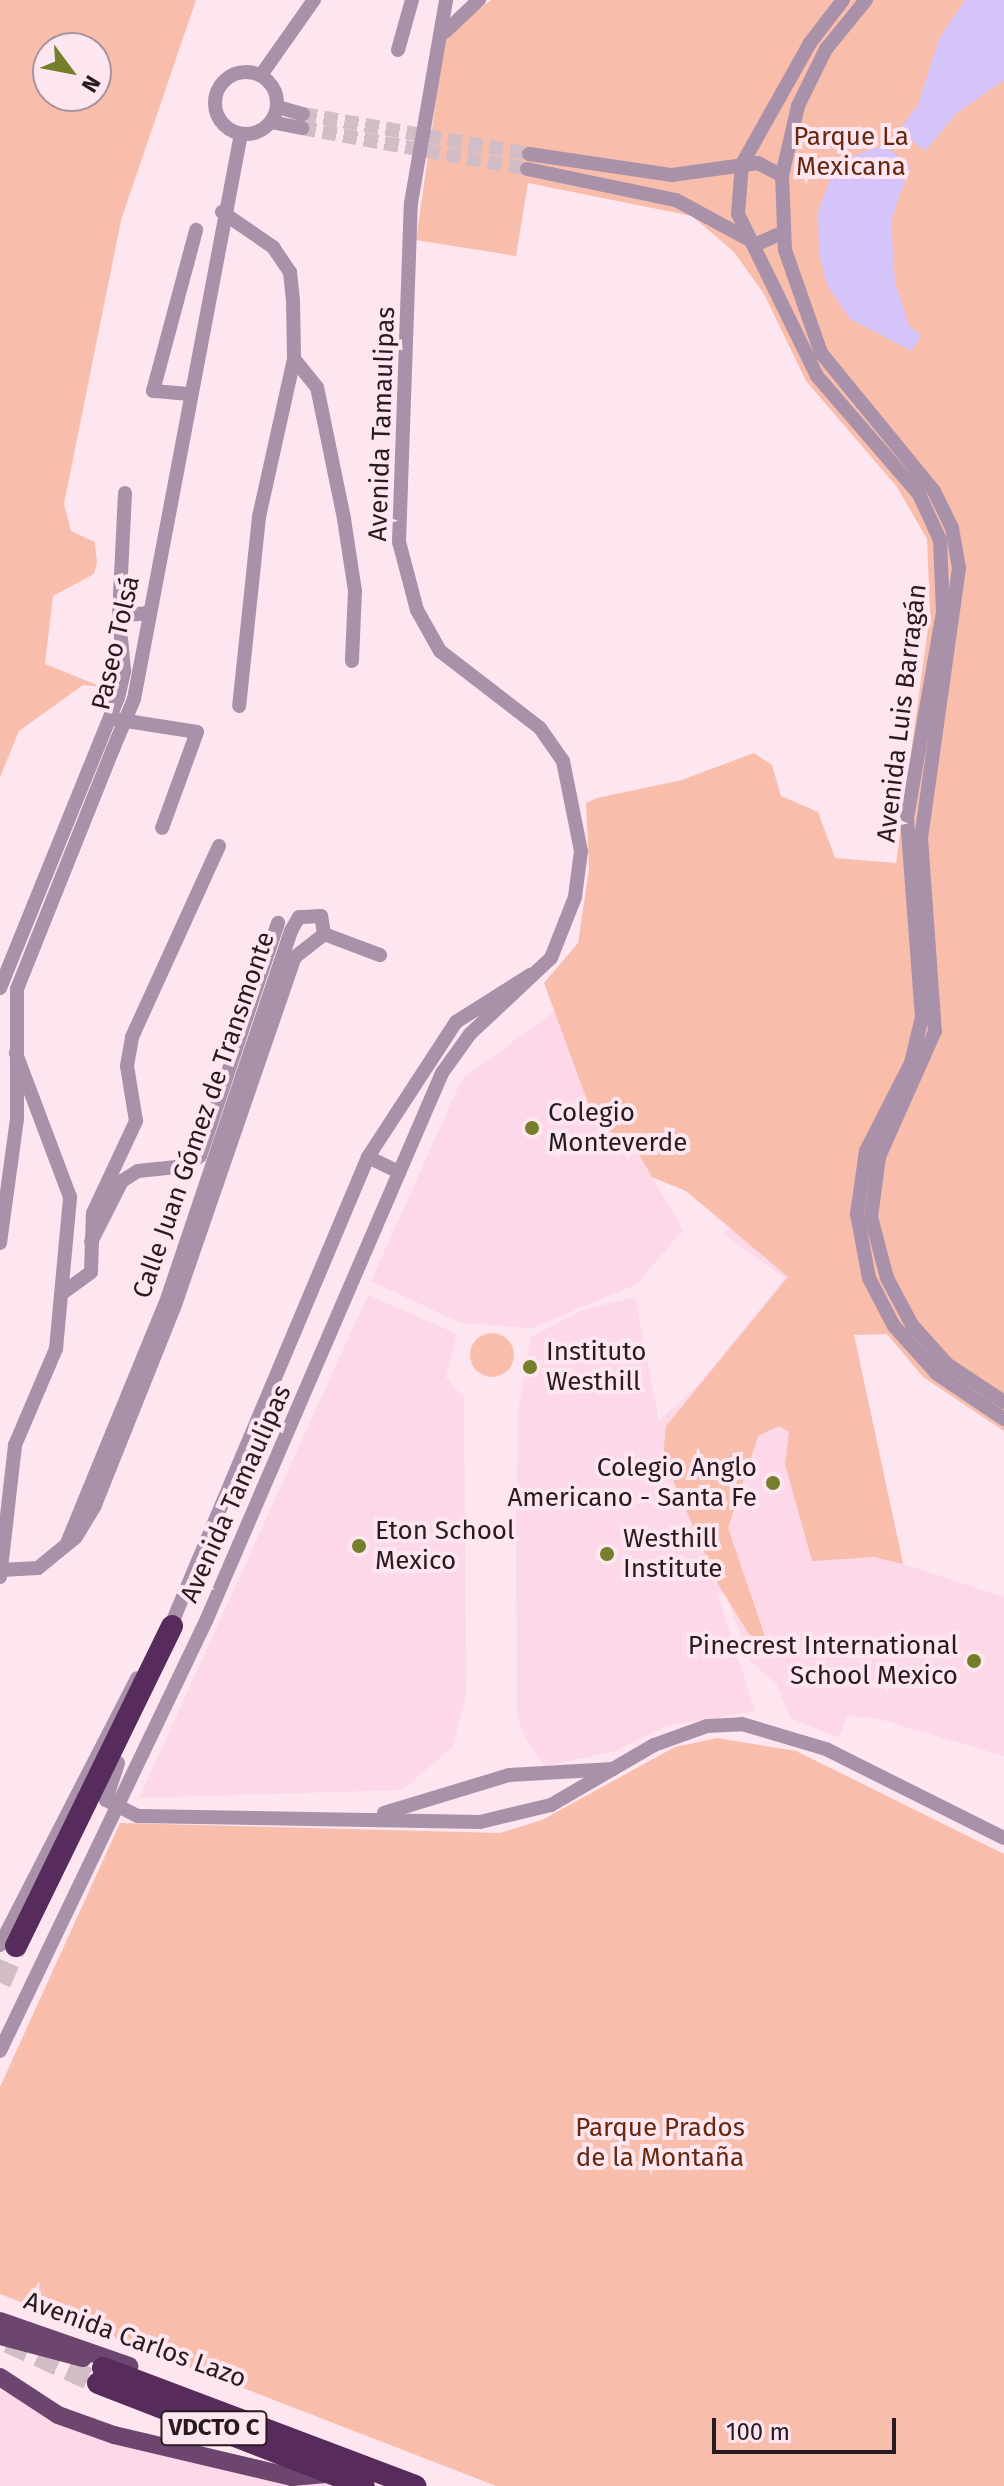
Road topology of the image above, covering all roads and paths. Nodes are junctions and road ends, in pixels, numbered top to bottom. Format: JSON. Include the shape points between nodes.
{"nodes":[{"id":1,"x":314,"y":0,"type":"edge"},
{"id":2,"x":412,"y":0,"type":"edge"},
{"id":3,"x":446,"y":0,"type":"edge"},
{"id":4,"x":479,"y":0,"type":"edge"},
{"id":5,"x":843,"y":0,"type":"edge"},
{"id":6,"x":866,"y":0,"type":"edge"},
{"id":7,"x":440,"y":39,"type":"junction"},
{"id":8,"x":398,"y":50,"type":"dead end"},
{"id":9,"x":261,"y":75,"type":"junction"},
{"id":10,"x":278,"y":107,"type":"junction"},
{"id":11,"x":271,"y":122,"type":"junction"},
{"id":12,"x":241,"y":134,"type":"junction"},
{"id":13,"x":742,"y":164,"type":"junction"},
{"id":14,"x":782,"y":176,"type":"junction"},
{"id":15,"x":222,"y":212,"type":"junction"},
{"id":16,"x":196,"y":230,"type":"dead end"},
{"id":17,"x":782,"y":233,"type":"junction"},
{"id":18,"x":745,"y":240,"type":"junction"},
{"id":19,"x":294,"y":359,"type":"junction"},
{"id":20,"x":189,"y":394,"type":"junction"},
{"id":21,"x":125,"y":493,"type":"dead end"},
{"id":22,"x":947,"y":539,"type":"junction"},
{"id":23,"x":150,"y":613,"type":"junction"},
{"id":24,"x":119,"y":616,"type":"junction"},
{"id":25,"x":352,"y":661,"type":"dead end"},
{"id":26,"x":239,"y":706,"type":"dead end"},
{"id":27,"x":110,"y":718,"type":"junction"},
{"id":28,"x":162,"y":828,"type":"dead end"},
{"id":29,"x":219,"y":846,"type":"dead end"},
{"id":30,"x":278,"y":923,"type":"dead end"},
{"id":31,"x":324,"y":934,"type":"junction"},
{"id":32,"x":380,"y":955,"type":"dead end"},
{"id":33,"x":534,"y":974,"type":"junction"},
{"id":34,"x":0,"y":988,"type":"edge"},
{"id":35,"x":928,"y":1030,"type":"junction"},
{"id":36,"x":16,"y":1053,"type":"junction"},
{"id":37,"x":368,"y":1157,"type":"junction"},
{"id":38,"x":397,"y":1171,"type":"junction"},
{"id":39,"x":90,"y":1242,"type":"junction"},
{"id":40,"x":0,"y":1243,"type":"edge"},
{"id":41,"x":61,"y":1294,"type":"junction"},
{"id":42,"x":1004,"y":1402,"type":"edge"},
{"id":43,"x":1004,"y":1419,"type":"edge"},
{"id":44,"x":89,"y":1502,"type":"junction"},
{"id":45,"x":1,"y":1570,"type":"edge"},
{"id":46,"x":0,"y":1578,"type":"edge"},
{"id":47,"x":172,"y":1626,"type":"junction"},
{"id":48,"x":618,"y":1768,"type":"junction"},
{"id":49,"x":112,"y":1806,"type":"junction"},
{"id":50,"x":377,"y":1816,"type":"junction"},
{"id":51,"x":1004,"y":1838,"type":"edge"},
{"id":52,"x":8,"y":1946,"type":"tunnel mouth"},
{"id":53,"x":0,"y":2051,"type":"edge"},
{"id":54,"x":0,"y":2321,"type":"edge"},
{"id":55,"x":0,"y":2336,"type":"edge"},
{"id":56,"x":101,"y":2369,"type":"junction"},
{"id":57,"x":0,"y":2377,"type":"edge"},
{"id":58,"x":333,"y":2465,"type":"junction"},
{"id":59,"x":364,"y":2486,"type":"edge"},
{"id":60,"x":415,"y":2486,"type":"edge"}],
"edges":[{"from":1,"to":9,"type":"street"},
{"from":2,"to":8,"type":"street"},
{"from":3,"to":7,"type":"street","name":"Avenida Tamaulipas"},
{"from":4,"to":7,"type":"street"},
{"from":5,"to":13,"type":"street","name":"Avenida Luis Barragán","via":[[810,43]]},
{"from":6,"to":14,"type":"street","name":"Avenida Luis Barragán","via":[[811,77]]},
{"from":7,"to":33,"type":"street","name":"Avenida Tamaulipas","via":[[411,203],[399,542],[417,610],[440,651],[540,728],[563,761],[581,851],[575,897],[563,938]]},
{"from":9,"to":10,"type":"street"},
{"from":9,"to":12,"type":"street","via":[[234,74],[216,93],[219,120]]},
{"from":10,"to":11,"type":"street"},
{"from":10,"to":11,"type":"street","via":[[303,121]]},
{"from":11,"to":12,"type":"street"},
{"from":12,"to":15,"type":"street","name":"Paseo Tolsá"},
{"from":13,"to":14,"type":"street","via":[[764,163]]},
{"from":13,"to":18,"type":"street","name":"Avenida Luis Barragán","via":[[737,190]]},
{"from":13,"to":18,"type":"street","via":[[656,174],[528,162],[676,200]]},
{"from":14,"to":17,"type":"street","name":"Avenida Luis Barragán"},
{"from":15,"to":19,"type":"street","via":[[273,247],[290,272]]},
{"from":15,"to":20,"type":"street","name":"Paseo Tolsá"},
{"from":16,"to":20,"type":"street","via":[[153,391]]},
{"from":17,"to":18,"type":"street","via":[[765,243]]},
{"from":17,"to":22,"type":"street","name":"Avenida Luis Barragán","via":[[796,298],[821,353],[923,476]]},
{"from":18,"to":22,"type":"street","name":"Avenida Luis Barragán","via":[[824,387],[919,494]]},
{"from":19,"to":25,"type":"street","via":[[317,387],[344,519],[355,591]]},
{"from":19,"to":26,"type":"street","via":[[259,517]]},
{"from":20,"to":23,"type":"street","name":"Paseo Tolsá"},
{"from":21,"to":24,"type":"street"},
{"from":22,"to":35,"type":"street","name":"Avenida Luis Barragán","via":[[957,612],[921,838]]},
{"from":23,"to":24,"type":"street"},
{"from":23,"to":36,"type":"street","name":"Paseo Tolsá","bridge":true,"via":[[134,699],[17,989]]},
{"from":24,"to":27,"type":"street","via":[[124,671]]},
{"from":27,"to":28,"type":"street","via":[[197,732]]},
{"from":27,"to":34,"type":"street"},
{"from":29,"to":39,"type":"street","via":[[132,1037],[127,1066],[136,1121],[103,1182]]},
{"from":30,"to":39,"type":"street","via":[[200,1156],[186,1166],[138,1171],[122,1181]]},
{"from":31,"to":32,"type":"street"},
{"from":31,"to":44,"type":"street","name":"Calle Juan Gómez de Transmonte","via":[[295,957],[175,1305]]},
{"from":31,"to":44,"type":"street","name":"Calle Juan Gómez de Transmonte","via":[[321,916],[309,912],[291,931],[168,1297]]},
{"from":33,"to":37,"type":"street","name":"Avenida Tamaulipas","via":[[456,1022]]},
{"from":33,"to":38,"type":"street","name":"Avenida Tamaulipas","via":[[456,1053]]},
{"from":35,"to":42,"type":"street","name":"Avenida Luis Barragán","via":[[879,1157],[872,1187],[874,1236],[894,1296],[923,1339]]},
{"from":35,"to":43,"type":"street","name":"Avenida Luis Barragán","via":[[862,1165],[861,1248],[883,1309],[913,1351]]},
{"from":36,"to":40,"type":"street","name":"Paseo Tolsá","via":[[17,1119]]},
{"from":36,"to":41,"type":"street","via":[[70,1197]]},
{"from":37,"to":38,"type":"street"},
{"from":37,"to":47,"type":"street","name":"Avenida Tamaulipas"},
{"from":38,"to":49,"type":"street","name":"Avenida Tamaulipas","via":[[288,1439]]},
{"from":39,"to":41,"type":"street","via":[[88,1278]]},
{"from":41,"to":45,"type":"street","via":[[56,1349],[15,1445]]},
{"from":44,"to":45,"type":"street","name":"Calle Juan Gómez de Transmonte","via":[[67,1543],[38,1568]]},
{"from":45,"to":46,"type":"street"},
{"from":47,"to":49,"type":"street","name":"Avenida Tamaulipas","via":[[168,1656],[106,1790]]},
{"from":47,"to":52,"type":"highway"},
{"from":48,"to":50,"type":"street","via":[[509,1775]]},
{"from":48,"to":50,"type":"street","via":[[513,1818]]},
{"from":48,"to":51,"type":"street","via":[[707,1726],[778,1730]]},
{"from":49,"to":50,"type":"street","via":[[138,1816]]},
{"from":49,"to":53,"type":"street","name":"Avenida Tamaulipas"},
{"from":54,"to":56,"type":"main road","name":"Avenida Carlos Lazo"},
{"from":55,"to":56,"type":"main road"},
{"from":56,"to":58,"type":"highway","name":"Avenida Carlos Lazo","number":"VDCTO C"},
{"from":57,"to":58,"type":"main road","name":"Avenida Carlos Lazo","via":[[58,2415],[114,2435],[292,2477]]},
{"from":58,"to":59,"type":"highway","name":"Avenida Carlos Lazo","number":"VDCTO C"},
{"from":58,"to":60,"type":"highway","name":"Avenida Carlos Lazo","number":"VDCTO C"}]}
